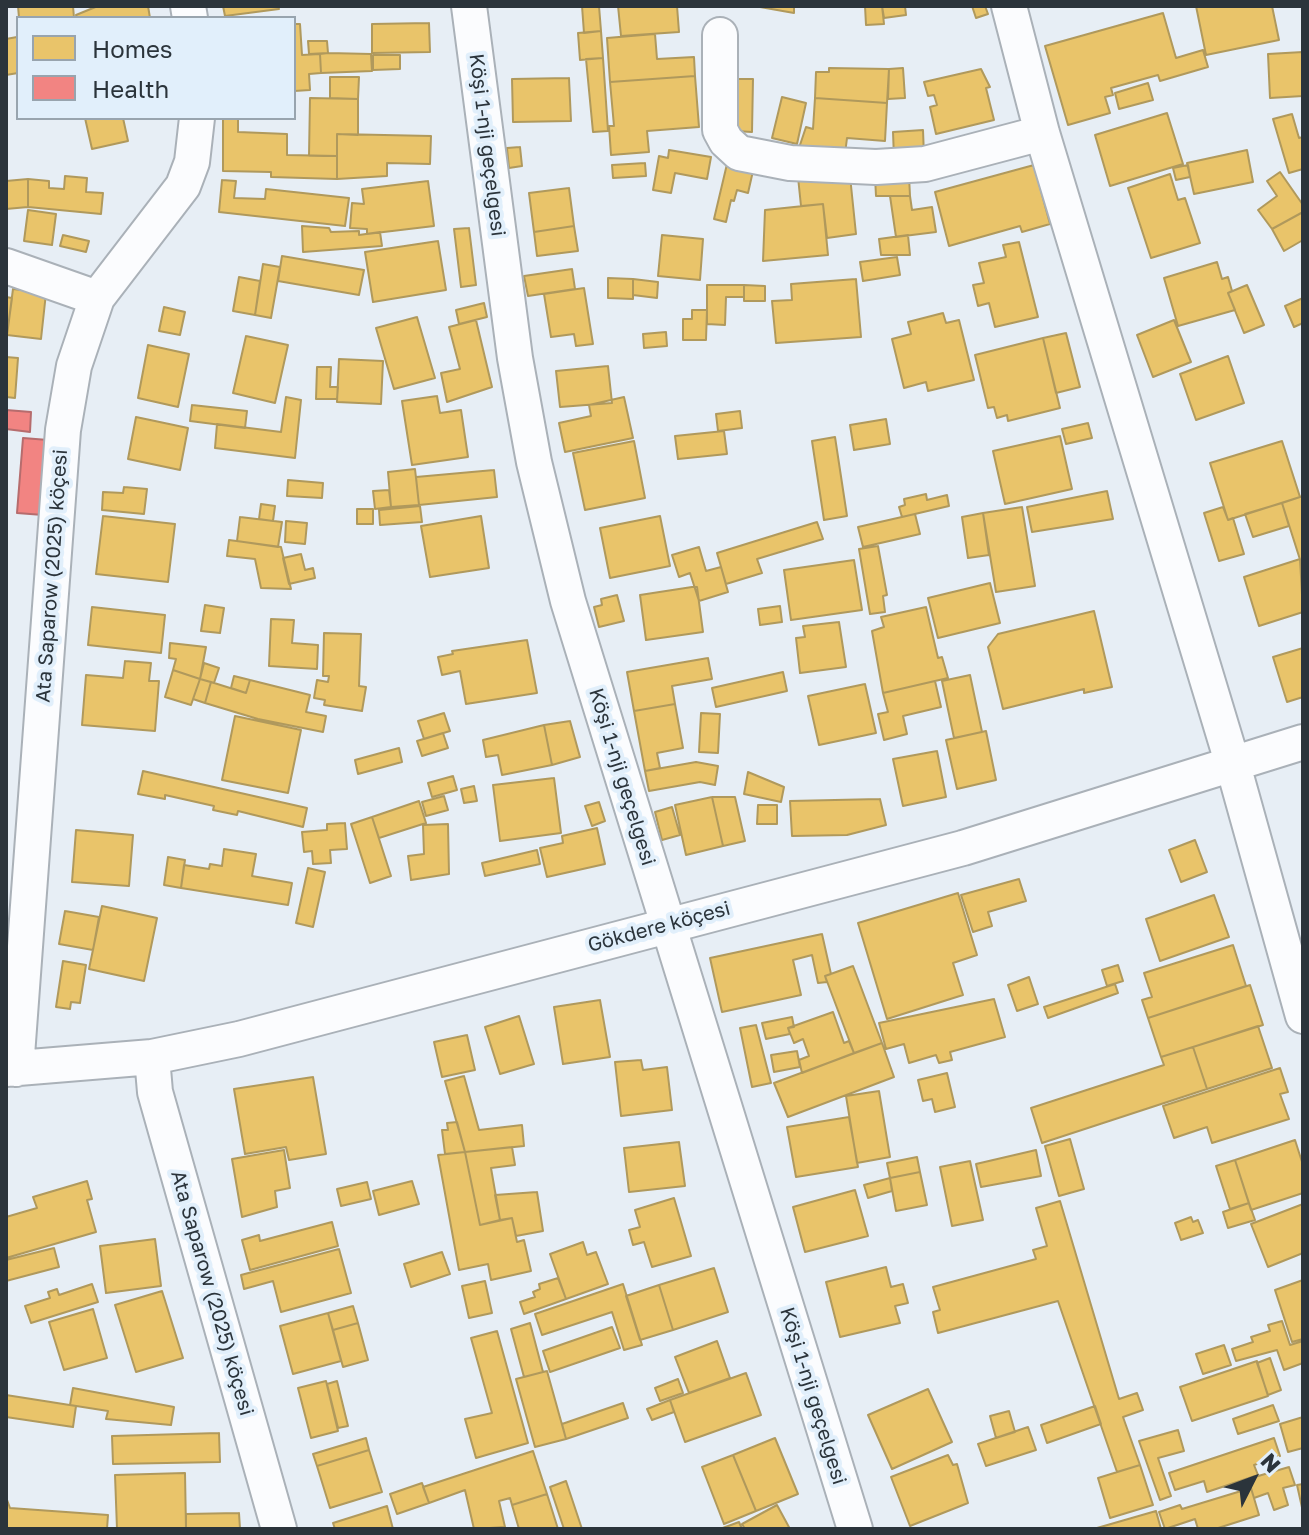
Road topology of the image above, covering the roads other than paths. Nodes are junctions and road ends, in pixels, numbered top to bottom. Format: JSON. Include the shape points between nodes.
{"nodes":[{"id":1,"x":469,"y":6,"type":"edge"},
{"id":2,"x":1009,"y":6,"type":"edge"},
{"id":3,"x":720,"y":35,"type":"dead end"},
{"id":4,"x":197,"y":120,"type":"edge"},
{"id":5,"x":1042,"y":133,"type":"junction"},
{"id":6,"x":6,"y":266,"type":"edge"},
{"id":7,"x":97,"y":298,"type":"junction"},
{"id":8,"x":1303,"y":742,"type":"edge"},
{"id":9,"x":1233,"y":765,"type":"junction"},
{"id":10,"x":667,"y":925,"type":"junction"},
{"id":11,"x":1303,"y":1016,"type":"edge"},
{"id":12,"x":152,"y":1057,"type":"junction"},
{"id":13,"x":11,"y":1069,"type":"edge"},
{"id":14,"x":279,"y":1529,"type":"edge"},
{"id":15,"x":855,"y":1529,"type":"edge"}],
"edges":[{"from":1,"to":10,"type":"street","name":"Köşi 1-nji geçelgesi","via":[[505,291],[534,462],[568,601]]},
{"from":2,"to":5,"type":"street"},
{"from":3,"to":5,"type":"street","via":[[720,130],[739,153],[790,163],[925,164]]},
{"from":4,"to":7,"type":"street","name":"Ata Saparow (2025) köçesi","via":[[183,186]]},
{"from":5,"to":9,"type":"street"},
{"from":6,"to":7,"type":"street"},
{"from":7,"to":13,"type":"street","name":"Ata Saparow (2025) köçesi","via":[[74,366],[63,430]]},
{"from":8,"to":9,"type":"street","name":"Gökdere köçesi"},
{"from":9,"to":10,"type":"street","name":"Gökdere köçesi","via":[[963,848]]},
{"from":9,"to":11,"type":"street"},
{"from":10,"to":12,"type":"street","name":"Gökdere köçesi","via":[[239,1039]]},
{"from":10,"to":15,"type":"street","name":"Köşi 1-nji geçelgesi"},
{"from":12,"to":13,"type":"street","name":"Gökdere köçesi"},
{"from":12,"to":14,"type":"street","name":"Ata Saparow (2025) köçesi","via":[[155,1092]]}]}
